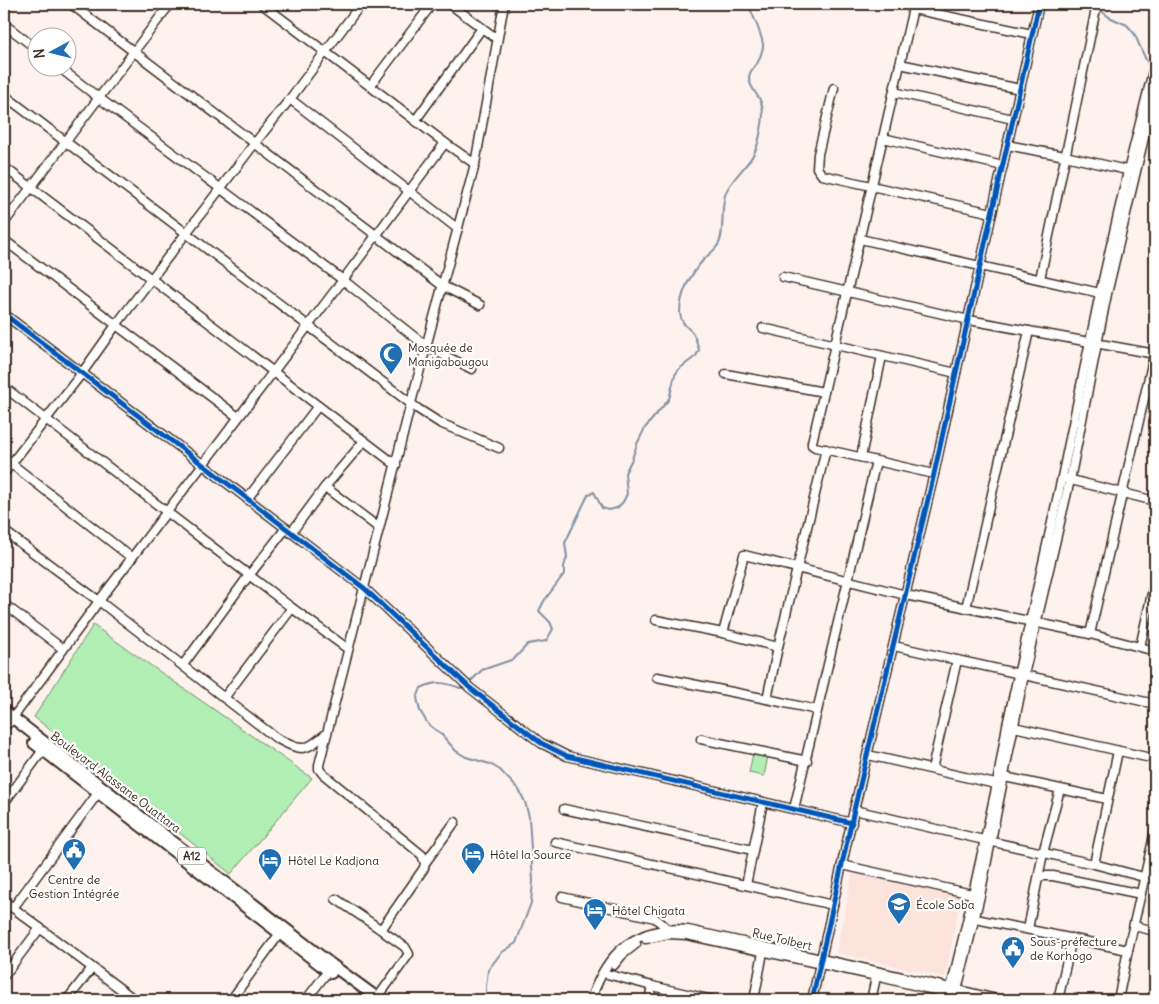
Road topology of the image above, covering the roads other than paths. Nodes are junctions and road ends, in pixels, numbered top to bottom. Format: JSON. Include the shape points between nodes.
{"nodes":[{"id":1,"x":71,"y":4,"type":"edge"},
{"id":2,"x":262,"y":4,"type":"edge"},
{"id":3,"x":432,"y":4,"type":"edge"},
{"id":4,"x":450,"y":4,"type":"edge"},
{"id":5,"x":504,"y":4,"type":"edge"},
{"id":6,"x":1039,"y":4,"type":"edge"},
{"id":7,"x":1097,"y":4,"type":"edge"},
{"id":8,"x":168,"y":5,"type":"edge"},
{"id":9,"x":358,"y":5,"type":"edge"},
{"id":10,"x":914,"y":6,"type":"edge"},
{"id":11,"x":4,"y":24,"type":"edge"},
{"id":12,"x":482,"y":28,"type":"junction"},
{"id":13,"x":1032,"y":34,"type":"junction"},
{"id":14,"x":497,"y":39,"type":"junction"},
{"id":15,"x":28,"y":42,"type":"edge"},
{"id":16,"x":134,"y":52,"type":"junction"},
{"id":17,"x":325,"y":52,"type":"junction"},
{"id":18,"x":1155,"y":63,"type":"edge"},
{"id":19,"x":900,"y":64,"type":"junction"},
{"id":20,"x":73,"y":78,"type":"edge"},
{"id":21,"x":370,"y":86,"type":"junction"},
{"id":22,"x":834,"y":88,"type":"dead end"},
{"id":23,"x":1020,"y":89,"type":"junction"},
{"id":24,"x":1155,"y":90,"type":"edge"},
{"id":25,"x":894,"y":92,"type":"junction"},
{"id":26,"x":4,"y":95,"type":"edge"},
{"id":27,"x":99,"y":98,"type":"junction"},
{"id":28,"x":290,"y":99,"type":"junction"},
{"id":29,"x":1013,"y":119,"type":"junction"},
{"id":30,"x":415,"y":121,"type":"junction"},
{"id":31,"x":883,"y":138,"type":"junction"},
{"id":32,"x":65,"y":142,"type":"junction"},
{"id":33,"x":255,"y":143,"type":"junction"},
{"id":34,"x":445,"y":144,"type":"junction"},
{"id":35,"x":1007,"y":145,"type":"junction"},
{"id":36,"x":1065,"y":156,"type":"junction"},
{"id":37,"x":475,"y":164,"type":"junction"},
{"id":38,"x":1003,"y":166,"type":"junction"},
{"id":39,"x":4,"y":167,"type":"edge"},
{"id":40,"x":1132,"y":172,"type":"junction"},
{"id":41,"x":31,"y":187,"type":"junction"},
{"id":42,"x":872,"y":187,"type":"junction"},
{"id":43,"x":221,"y":188,"type":"junction"},
{"id":44,"x":410,"y":191,"type":"junction"},
{"id":45,"x":992,"y":213,"type":"junction"},
{"id":46,"x":4,"y":223,"type":"edge"},
{"id":47,"x":458,"y":229,"type":"junction"},
{"id":48,"x":186,"y":233,"type":"junction"},
{"id":49,"x":376,"y":235,"type":"junction"},
{"id":50,"x":860,"y":239,"type":"junction"},
{"id":51,"x":4,"y":240,"type":"edge"},
{"id":52,"x":980,"y":266,"type":"junction"},
{"id":53,"x":783,"y":277,"type":"dead end"},
{"id":54,"x":1040,"y":279,"type":"junction"},
{"id":55,"x":151,"y":280,"type":"junction"},
{"id":56,"x":343,"y":280,"type":"junction"},
{"id":57,"x":443,"y":286,"type":"junction"},
{"id":58,"x":847,"y":292,"type":"junction"},
{"id":59,"x":1100,"y":293,"type":"junction"},
{"id":60,"x":480,"y":305,"type":"dead end"},
{"id":61,"x":4,"y":314,"type":"edge"},
{"id":62,"x":968,"y":320,"type":"junction"},
{"id":63,"x":116,"y":325,"type":"junction"},
{"id":64,"x":308,"y":325,"type":"junction"},
{"id":65,"x":763,"y":328,"type":"dead end"},
{"id":66,"x":1028,"y":331,"type":"junction"},
{"id":67,"x":1093,"y":343,"type":"junction"},
{"id":68,"x":835,"y":345,"type":"junction"},
{"id":69,"x":427,"y":347,"type":"junction"},
{"id":70,"x":1155,"y":353,"type":"edge"},
{"id":71,"x":882,"y":356,"type":"junction"},
{"id":72,"x":472,"y":369,"type":"dead end"},
{"id":73,"x":273,"y":371,"type":"junction"},
{"id":74,"x":82,"y":373,"type":"junction"},
{"id":75,"x":956,"y":373,"type":"junction"},
{"id":76,"x":726,"y":374,"type":"dead end"},
{"id":77,"x":4,"y":387,"type":"edge"},
{"id":78,"x":824,"y":392,"type":"junction"},
{"id":79,"x":411,"y":403,"type":"junction"},
{"id":80,"x":318,"y":406,"type":"junction"},
{"id":81,"x":46,"y":418,"type":"junction"},
{"id":82,"x":238,"y":418,"type":"junction"},
{"id":83,"x":364,"y":441,"type":"junction"},
{"id":84,"x":499,"y":448,"type":"dead end"},
{"id":85,"x":826,"y":449,"type":"junction"},
{"id":86,"x":861,"y":457,"type":"junction"},
{"id":87,"x":4,"y":458,"type":"edge"},
{"id":88,"x":876,"y":461,"type":"junction"},
{"id":89,"x":11,"y":464,"type":"junction"},
{"id":90,"x":202,"y":464,"type":"junction"},
{"id":91,"x":396,"y":465,"type":"junction"},
{"id":92,"x":4,"y":473,"type":"edge"},
{"id":93,"x":934,"y":474,"type":"junction"},
{"id":94,"x":1062,"y":477,"type":"junction"},
{"id":95,"x":1070,"y":480,"type":"junction"},
{"id":96,"x":325,"y":487,"type":"junction"},
{"id":97,"x":1122,"y":493,"type":"junction"},
{"id":98,"x":247,"y":499,"type":"junction"},
{"id":99,"x":1155,"y":501,"type":"edge"},
{"id":100,"x":167,"y":511,"type":"junction"},
{"id":101,"x":379,"y":528,"type":"junction"},
{"id":102,"x":288,"y":530,"type":"junction"},
{"id":103,"x":4,"y":531,"type":"edge"},
{"id":104,"x":132,"y":558,"type":"junction"},
{"id":105,"x":797,"y":569,"type":"junction"},
{"id":106,"x":250,"y":575,"type":"junction"},
{"id":107,"x":1155,"y":580,"type":"edge"},
{"id":108,"x":848,"y":581,"type":"junction"},
{"id":109,"x":364,"y":588,"type":"junction"},
{"id":110,"x":906,"y":595,"type":"junction"},
{"id":111,"x":99,"y":601,"type":"junction"},
{"id":112,"x":4,"y":604,"type":"edge"},
{"id":113,"x":292,"y":608,"type":"junction"},
{"id":114,"x":966,"y":608,"type":"junction"},
{"id":115,"x":656,"y":620,"type":"dead end"},
{"id":116,"x":1034,"y":622,"type":"junction"},
{"id":117,"x":723,"y":633,"type":"junction"},
{"id":118,"x":1090,"y":634,"type":"junction"},
{"id":119,"x":894,"y":646,"type":"junction"},
{"id":120,"x":778,"y":647,"type":"junction"},
{"id":121,"x":1140,"y":647,"type":"junction"},
{"id":122,"x":63,"y":649,"type":"junction"},
{"id":123,"x":348,"y":649,"type":"junction"},
{"id":124,"x":1155,"y":651,"type":"edge"},
{"id":125,"x":956,"y":660,"type":"junction"},
{"id":126,"x":183,"y":665,"type":"junction"},
{"id":127,"x":1021,"y":675,"type":"junction"},
{"id":128,"x":657,"y":677,"type":"dead end"},
{"id":129,"x":224,"y":698,"type":"junction"},
{"id":130,"x":767,"y":698,"type":"junction"},
{"id":131,"x":1155,"y":704,"type":"edge"},
{"id":132,"x":817,"y":710,"type":"junction"},
{"id":133,"x":4,"y":711,"type":"edge"},
{"id":134,"x":8,"y":720,"type":"edge"},
{"id":135,"x":1014,"y":727,"type":"junction"},
{"id":136,"x":327,"y":733,"type":"junction"},
{"id":137,"x":701,"y":739,"type":"dead end"},
{"id":138,"x":43,"y":750,"type":"junction"},
{"id":139,"x":1118,"y":751,"type":"junction"},
{"id":140,"x":868,"y":755,"type":"junction"},
{"id":141,"x":1155,"y":759,"type":"edge"},
{"id":142,"x":807,"y":761,"type":"junction"},
{"id":143,"x":932,"y":769,"type":"junction"},
{"id":144,"x":1001,"y":780,"type":"junction"},
{"id":145,"x":1060,"y":789,"type":"junction"},
{"id":146,"x":100,"y":790,"type":"junction"},
{"id":147,"x":1107,"y":799,"type":"junction"},
{"id":148,"x":763,"y":802,"type":"junction"},
{"id":149,"x":4,"y":803,"type":"edge"},
{"id":150,"x":564,"y":809,"type":"dead end"},
{"id":151,"x":794,"y":809,"type":"junction"},
{"id":152,"x":854,"y":810,"type":"junction"},
{"id":153,"x":454,"y":822,"type":"dead end"},
{"id":154,"x":852,"y":823,"type":"junction"},
{"id":155,"x":1155,"y":831,"type":"edge"},
{"id":156,"x":987,"y":841,"type":"junction"},
{"id":157,"x":555,"y":842,"type":"dead end"},
{"id":158,"x":754,"y":850,"type":"junction"},
{"id":159,"x":1043,"y":853,"type":"junction"},
{"id":160,"x":425,"y":863,"type":"junction"},
{"id":161,"x":1094,"y":864,"type":"junction"},
{"id":162,"x":842,"y":865,"type":"junction"},
{"id":163,"x":1039,"y":876,"type":"junction"},
{"id":164,"x":1145,"y":877,"type":"junction"},
{"id":165,"x":1155,"y":880,"type":"edge"},
{"id":166,"x":746,"y":885,"type":"junction"},
{"id":167,"x":972,"y":894,"type":"junction"},
{"id":168,"x":1141,"y":894,"type":"junction"},
{"id":169,"x":562,"y":897,"type":"dead end"},
{"id":170,"x":336,"y":899,"type":"dead end"},
{"id":171,"x":4,"y":900,"type":"edge"},
{"id":172,"x":834,"y":905,"type":"junction"},
{"id":173,"x":13,"y":908,"type":"junction"},
{"id":174,"x":971,"y":918,"type":"junction"},
{"id":175,"x":1134,"y":926,"type":"junction"},
{"id":176,"x":40,"y":928,"type":"junction"},
{"id":177,"x":668,"y":929,"type":"junction"},
{"id":178,"x":1028,"y":929,"type":"junction"},
{"id":179,"x":282,"y":931,"type":"junction"},
{"id":180,"x":383,"y":931,"type":"junction"},
{"id":181,"x":1155,"y":931,"type":"edge"},
{"id":182,"x":1072,"y":938,"type":"junction"},
{"id":183,"x":1128,"y":950,"type":"junction"},
{"id":184,"x":763,"y":952,"type":"junction"},
{"id":185,"x":821,"y":962,"type":"junction"},
{"id":186,"x":92,"y":968,"type":"junction"},
{"id":187,"x":330,"y":968,"type":"junction"},
{"id":188,"x":607,"y":974,"type":"junction"},
{"id":189,"x":877,"y":974,"type":"junction"},
{"id":190,"x":4,"y":976,"type":"edge"},
{"id":191,"x":652,"y":986,"type":"junction"},
{"id":192,"x":953,"y":995,"type":"edge"},
{"id":193,"x":701,"y":999,"type":"edge"},
{"id":194,"x":67,"y":1000,"type":"edge"},
{"id":195,"x":135,"y":1000,"type":"edge"},
{"id":196,"x":231,"y":1000,"type":"edge"},
{"id":197,"x":306,"y":1000,"type":"edge"},
{"id":198,"x":375,"y":1000,"type":"edge"},
{"id":199,"x":590,"y":1000,"type":"edge"},
{"id":200,"x":595,"y":1000,"type":"edge"},
{"id":201,"x":649,"y":1000,"type":"edge"},
{"id":202,"x":713,"y":1000,"type":"edge"},
{"id":203,"x":754,"y":1000,"type":"edge"},
{"id":204,"x":812,"y":1000,"type":"edge"},
{"id":205,"x":871,"y":1000,"type":"edge"},
{"id":206,"x":975,"y":1000,"type":"edge"},
{"id":207,"x":1000,"y":1000,"type":"edge"},
{"id":208,"x":1058,"y":1000,"type":"edge"},
{"id":209,"x":1118,"y":1000,"type":"edge"}],
"edges":[{"from":1,"to":16,"type":"street"},
{"from":2,"to":17,"type":"street"},
{"from":3,"to":21,"type":"street"},
{"from":4,"to":12,"type":"street"},
{"from":5,"to":14,"type":"street"},
{"from":6,"to":13,"type":"street"},
{"from":7,"to":36,"type":"street"},
{"from":8,"to":16,"type":"street"},
{"from":9,"to":17,"type":"street"},
{"from":10,"to":13,"type":"street"},
{"from":10,"to":19,"type":"street"},
{"from":11,"to":15,"type":"street"},
{"from":12,"to":14,"type":"street"},
{"from":12,"to":30,"type":"street"},
{"from":13,"to":23,"type":"street"},
{"from":14,"to":37,"type":"street"},
{"from":16,"to":27,"type":"street"},
{"from":16,"to":33,"type":"street"},
{"from":17,"to":21,"type":"street"},
{"from":17,"to":28,"type":"street"},
{"from":18,"to":40,"type":"street"},
{"from":19,"to":23,"type":"street"},
{"from":19,"to":25,"type":"street"},
{"from":20,"to":27,"type":"street"},
{"from":21,"to":30,"type":"street"},
{"from":22,"to":42,"type":"street","via":[[817,168],[826,177]]},
{"from":23,"to":29,"type":"street"},
{"from":24,"to":40,"type":"street"},
{"from":25,"to":29,"type":"street"},
{"from":25,"to":31,"type":"street"},
{"from":26,"to":32,"type":"street"},
{"from":27,"to":32,"type":"street"},
{"from":27,"to":43,"type":"street"},
{"from":28,"to":33,"type":"street"},
{"from":28,"to":44,"type":"street"},
{"from":29,"to":35,"type":"street"},
{"from":30,"to":34,"type":"street"},
{"from":31,"to":38,"type":"street"},
{"from":31,"to":42,"type":"street"},
{"from":32,"to":41,"type":"street"},
{"from":32,"to":48,"type":"street"},
{"from":33,"to":43,"type":"street"},
{"from":33,"to":49,"type":"street"},
{"from":34,"to":37,"type":"street"},
{"from":34,"to":44,"type":"street"},
{"from":35,"to":36,"type":"street"},
{"from":35,"to":38,"type":"street"},
{"from":36,"to":40,"type":"street"},
{"from":36,"to":54,"type":"street"},
{"from":37,"to":47,"type":"street"},
{"from":38,"to":45,"type":"street"},
{"from":39,"to":41,"type":"street"},
{"from":40,"to":59,"type":"street"},
{"from":40,"to":67,"type":"street"},
{"from":41,"to":46,"type":"street"},
{"from":41,"to":55,"type":"street"},
{"from":42,"to":45,"type":"street"},
{"from":42,"to":50,"type":"street"},
{"from":43,"to":48,"type":"street"},
{"from":43,"to":56,"type":"street"},
{"from":44,"to":47,"type":"street"},
{"from":44,"to":49,"type":"street"},
{"from":45,"to":52,"type":"street"},
{"from":47,"to":57,"type":"street"},
{"from":48,"to":55,"type":"street"},
{"from":48,"to":64,"type":"street"},
{"from":49,"to":56,"type":"street"},
{"from":49,"to":57,"type":"street"},
{"from":50,"to":52,"type":"street"},
{"from":50,"to":58,"type":"street"},
{"from":51,"to":63,"type":"street"},
{"from":52,"to":54,"type":"street"},
{"from":52,"to":62,"type":"street"},
{"from":53,"to":58,"type":"street"},
{"from":54,"to":59,"type":"street"},
{"from":55,"to":63,"type":"street"},
{"from":55,"to":73,"type":"street"},
{"from":56,"to":64,"type":"street"},
{"from":56,"to":69,"type":"street"},
{"from":57,"to":60,"type":"street"},
{"from":57,"to":69,"type":"street"},
{"from":58,"to":62,"type":"street"},
{"from":58,"to":68,"type":"street"},
{"from":59,"to":67,"type":"street"},
{"from":61,"to":74,"type":"street"},
{"from":62,"to":66,"type":"street"},
{"from":62,"to":75,"type":"street"},
{"from":63,"to":74,"type":"street"},
{"from":63,"to":82,"type":"street"},
{"from":64,"to":73,"type":"street"},
{"from":64,"to":79,"type":"street"},
{"from":65,"to":68,"type":"street"},
{"from":66,"to":67,"type":"street"},
{"from":66,"to":114,"type":"street"},
{"from":67,"to":70,"type":"street"},
{"from":67,"to":94,"type":"street"},
{"from":67,"to":95,"type":"street"},
{"from":68,"to":71,"type":"street"},
{"from":68,"to":78,"type":"street"},
{"from":69,"to":72,"type":"street"},
{"from":69,"to":79,"type":"street"},
{"from":70,"to":97,"type":"street"},
{"from":71,"to":75,"type":"street"},
{"from":71,"to":86,"type":"street"},
{"from":73,"to":80,"type":"street"},
{"from":73,"to":82,"type":"street"},
{"from":74,"to":81,"type":"street"},
{"from":74,"to":90,"type":"street"},
{"from":75,"to":93,"type":"street"},
{"from":76,"to":78,"type":"street"},
{"from":77,"to":81,"type":"street"},
{"from":78,"to":85,"type":"street","via":[[812,445]]},
{"from":79,"to":84,"type":"street","via":[[440,423]]},
{"from":79,"to":91,"type":"street"},
{"from":80,"to":83,"type":"street"},
{"from":80,"to":98,"type":"street"},
{"from":81,"to":89,"type":"street"},
{"from":81,"to":100,"type":"street"},
{"from":82,"to":90,"type":"street"},
{"from":83,"to":91,"type":"street"},
{"from":83,"to":96,"type":"street"},
{"from":85,"to":86,"type":"street"},
{"from":85,"to":105,"type":"street"},
{"from":86,"to":88,"type":"street"},
{"from":87,"to":89,"type":"street"},
{"from":88,"to":93,"type":"street"},
{"from":88,"to":108,"type":"street"},
{"from":89,"to":92,"type":"street"},
{"from":89,"to":104,"type":"street"},
{"from":90,"to":98,"type":"street"},
{"from":90,"to":100,"type":"street"},
{"from":91,"to":101,"type":"street"},
{"from":93,"to":110,"type":"street"},
{"from":94,"to":95,"type":"street"},
{"from":94,"to":116,"type":"street"},
{"from":95,"to":97,"type":"street"},
{"from":95,"to":116,"type":"street"},
{"from":96,"to":101,"type":"street"},
{"from":96,"to":102,"type":"street"},
{"from":97,"to":99,"type":"street"},
{"from":97,"to":118,"type":"street"},
{"from":98,"to":102,"type":"street"},
{"from":100,"to":104,"type":"street"},
{"from":100,"to":106,"type":"street"},
{"from":101,"to":109,"type":"street"},
{"from":102,"to":106,"type":"street"},
{"from":102,"to":109,"type":"street"},
{"from":103,"to":111,"type":"street"},
{"from":104,"to":111,"type":"street"},
{"from":105,"to":108,"type":"street"},
{"from":105,"to":117,"type":"street","via":[[744,555]]},
{"from":105,"to":120,"type":"street"},
{"from":106,"to":113,"type":"street"},
{"from":106,"to":126,"type":"street"},
{"from":107,"to":121,"type":"street"},
{"from":108,"to":110,"type":"street"},
{"from":108,"to":132,"type":"street"},
{"from":109,"to":123,"type":"street"},
{"from":109,"to":148,"type":"street","via":[[462,681],[541,743],[568,756]]},
{"from":110,"to":114,"type":"street"},
{"from":110,"to":119,"type":"street"},
{"from":111,"to":122,"type":"street"},
{"from":111,"to":126,"type":"street"},
{"from":112,"to":122,"type":"street"},
{"from":113,"to":123,"type":"street"},
{"from":113,"to":129,"type":"street"},
{"from":114,"to":116,"type":"street"},
{"from":115,"to":117,"type":"street"},
{"from":116,"to":118,"type":"street"},
{"from":116,"to":127,"type":"street"},
{"from":117,"to":120,"type":"street"},
{"from":118,"to":121,"type":"street"},
{"from":119,"to":125,"type":"street"},
{"from":119,"to":140,"type":"street"},
{"from":120,"to":130,"type":"street"},
{"from":121,"to":124,"type":"street"},
{"from":122,"to":134,"type":"street"},
{"from":123,"to":136,"type":"street"},
{"from":125,"to":127,"type":"street"},
{"from":125,"to":143,"type":"street"},
{"from":126,"to":129,"type":"street"},
{"from":127,"to":131,"type":"street"},
{"from":127,"to":135,"type":"street"},
{"from":127,"to":144,"type":"street","via":[[1007,725]]},
{"from":128,"to":130,"type":"street"},
{"from":129,"to":136,"type":"street","via":[[276,738],[293,747],[312,746]]},
{"from":130,"to":132,"type":"street"},
{"from":132,"to":142,"type":"street"},
{"from":133,"to":134,"type":"main road","name":"Boulevard Alassane Ouattara","number":"A12"},
{"from":134,"to":138,"type":"main road","name":"Boulevard Alassane Ouattara","number":"A12"},
{"from":134,"to":146,"type":"main road","name":"Boulevard Alassane Ouattara","number":"A12"},
{"from":135,"to":139,"type":"street"},
{"from":135,"to":144,"type":"street"},
{"from":136,"to":160,"type":"street","via":[[320,759],[323,774],[422,855]]},
{"from":137,"to":142,"type":"street"},
{"from":138,"to":146,"type":"main road","name":"Boulevard Alassane Ouattara","number":"A12"},
{"from":138,"to":149,"type":"street"},
{"from":139,"to":141,"type":"street"},
{"from":139,"to":147,"type":"street"},
{"from":140,"to":143,"type":"street"},
{"from":140,"to":152,"type":"street"},
{"from":142,"to":151,"type":"street"},
{"from":143,"to":144,"type":"street"},
{"from":144,"to":145,"type":"street"},
{"from":144,"to":156,"type":"street"},
{"from":145,"to":147,"type":"street"},
{"from":145,"to":159,"type":"street"},
{"from":146,"to":173,"type":"street"},
{"from":146,"to":179,"type":"main road","name":"Boulevard Alassane Ouattara","number":"A12"},
{"from":147,"to":161,"type":"street"},
{"from":148,"to":151,"type":"street"},
{"from":148,"to":158,"type":"street"},
{"from":150,"to":158,"type":"street"},
{"from":151,"to":154,"type":"street"},
{"from":152,"to":154,"type":"street"},
{"from":152,"to":156,"type":"street"},
{"from":153,"to":160,"type":"street"},
{"from":154,"to":162,"type":"street"},
{"from":155,"to":164,"type":"street"},
{"from":156,"to":159,"type":"street"},
{"from":156,"to":167,"type":"street"},
{"from":156,"to":174,"type":"street"},
{"from":157,"to":166,"type":"street"},
{"from":158,"to":166,"type":"street"},
{"from":159,"to":161,"type":"street"},
{"from":159,"to":163,"type":"street"},
{"from":160,"to":180,"type":"street"},
{"from":161,"to":164,"type":"street"},
{"from":162,"to":167,"type":"street"},
{"from":162,"to":172,"type":"street"},
{"from":163,"to":168,"type":"street"},
{"from":163,"to":178,"type":"street"},
{"from":164,"to":165,"type":"street"},
{"from":164,"to":168,"type":"street"},
{"from":166,"to":172,"type":"street"},
{"from":167,"to":174,"type":"street"},
{"from":168,"to":175,"type":"street"},
{"from":169,"to":177,"type":"street","via":[[655,918]]},
{"from":170,"to":180,"type":"street"},
{"from":171,"to":173,"type":"street"},
{"from":172,"to":185,"type":"street"},
{"from":173,"to":176,"type":"street"},
{"from":174,"to":178,"type":"street"},
{"from":174,"to":192,"type":"street"},
{"from":175,"to":181,"type":"street"},
{"from":175,"to":183,"type":"street"},
{"from":176,"to":186,"type":"street"},
{"from":176,"to":190,"type":"street"},
{"from":177,"to":185,"type":"street","name":"Rue Tolbert","via":[[688,930]]},
{"from":177,"to":199,"type":"street","name":"Rue Tolbert","via":[[648,933],[621,948],[603,972]]},
{"from":178,"to":182,"type":"street"},
{"from":179,"to":187,"type":"main road","name":"Boulevard Alassane Ouattara","number":"A12"},
{"from":179,"to":196,"type":"street"},
{"from":180,"to":198,"type":"street","via":[[409,954]]},
{"from":182,"to":183,"type":"street"},
{"from":182,"to":208,"type":"street"},
{"from":183,"to":209,"type":"street"},
{"from":184,"to":185,"type":"street","name":"Rue Tolbert"},
{"from":184,"to":188,"type":"street","name":"Rue Tolbert","via":[[687,935],[668,934],[649,938],[630,948]]},
{"from":184,"to":203,"type":"street"},
{"from":185,"to":189,"type":"street","name":"Rue Tolbert"},
{"from":185,"to":204,"type":"street"},
{"from":186,"to":194,"type":"street"},
{"from":186,"to":195,"type":"street"},
{"from":187,"to":197,"type":"street"},
{"from":187,"to":198,"type":"main road","name":"Boulevard Alassane Ouattara","number":"A12"},
{"from":188,"to":191,"type":"street"},
{"from":188,"to":200,"type":"street","name":"Rue Tolbert"},
{"from":189,"to":192,"type":"street","name":"Rue Tolbert"},
{"from":189,"to":205,"type":"street"},
{"from":191,"to":193,"type":"street"},
{"from":191,"to":201,"type":"street"},
{"from":192,"to":206,"type":"street","name":"Rue Tolbert"},
{"from":192,"to":207,"type":"street","name":"Rue Tolbert"},
{"from":193,"to":202,"type":"street"}]}
